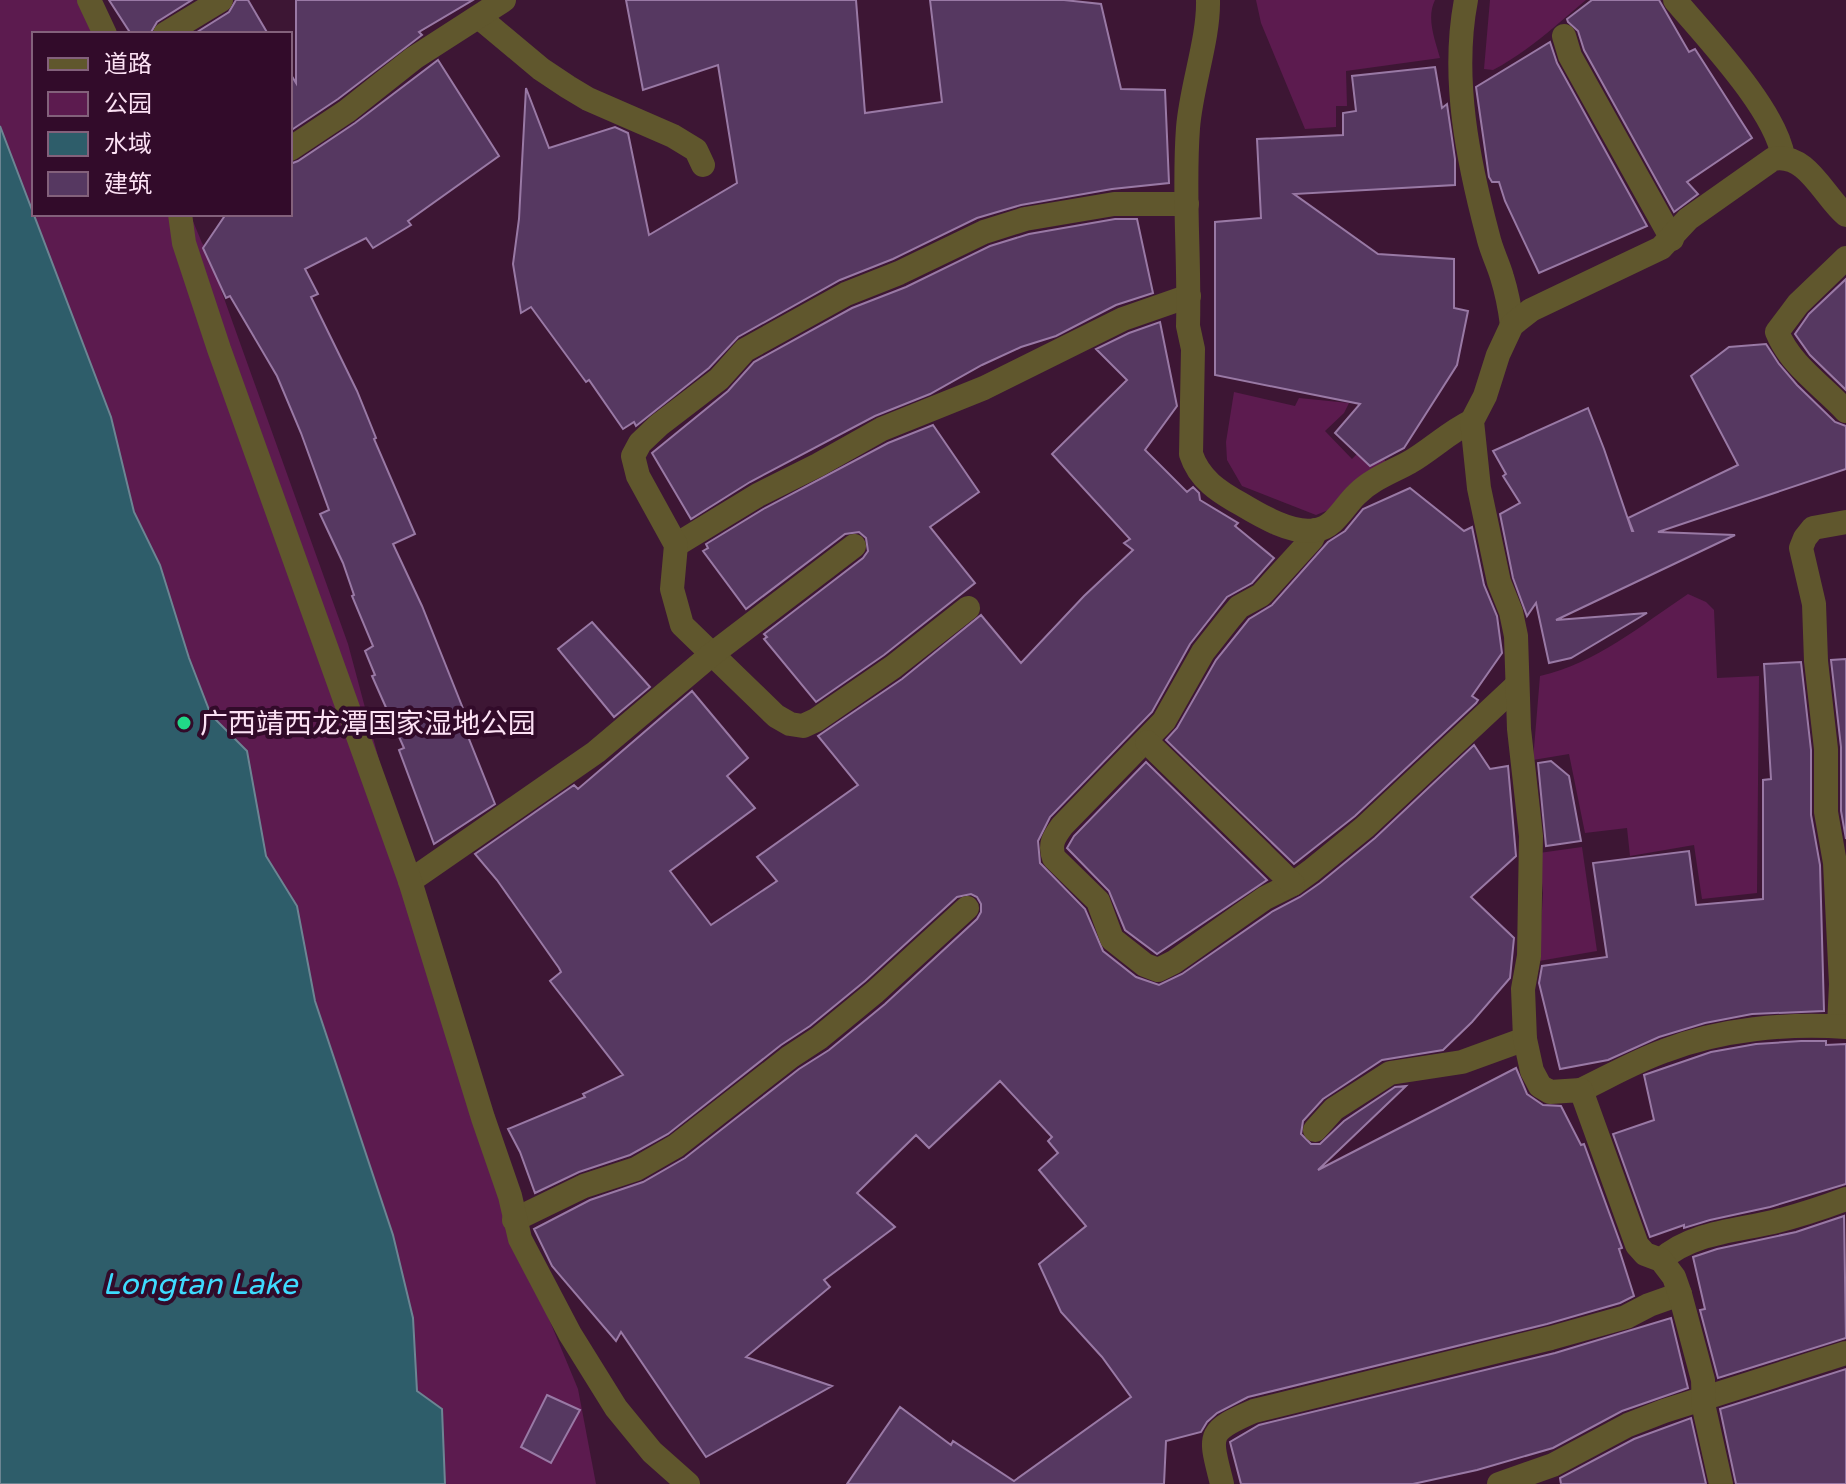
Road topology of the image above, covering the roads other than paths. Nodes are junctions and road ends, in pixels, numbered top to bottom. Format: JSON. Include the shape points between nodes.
{"nodes":[{"id":1,"x":89,"y":0,"type":"edge"},
{"id":2,"x":221,"y":0,"type":"edge"},
{"id":3,"x":504,"y":0,"type":"edge"},
{"id":4,"x":1208,"y":0,"type":"edge"},
{"id":5,"x":1466,"y":0,"type":"edge"},
{"id":6,"x":1675,"y":0,"type":"edge"},
{"id":7,"x":480,"y":18,"type":"junction"},
{"id":8,"x":104,"y":32,"type":"edge"},
{"id":9,"x":168,"y":32,"type":"edge"},
{"id":10,"x":1564,"y":36,"type":"dead end"},
{"id":11,"x":292,"y":148,"type":"edge"},
{"id":12,"x":1783,"y":157,"type":"junction"},
{"id":13,"x":703,"y":165,"type":"dead end"},
{"id":14,"x":1187,"y":204,"type":"junction"},
{"id":15,"x":1846,"y":215,"type":"edge"},
{"id":16,"x":180,"y":216,"type":"edge"},
{"id":17,"x":1672,"y":239,"type":"junction"},
{"id":18,"x":1846,"y":258,"type":"edge"},
{"id":19,"x":1189,"y":296,"type":"junction"},
{"id":20,"x":1512,"y":325,"type":"junction"},
{"id":21,"x":1846,"y":411,"type":"edge"},
{"id":22,"x":1472,"y":421,"type":"junction"},
{"id":23,"x":1846,"y":522,"type":"edge"},
{"id":24,"x":1316,"y":530,"type":"junction"},
{"id":25,"x":676,"y":545,"type":"junction"},
{"id":26,"x":854,"y":546,"type":"dead end"},
{"id":27,"x":968,"y":608,"type":"dead end"},
{"id":28,"x":711,"y":655,"type":"junction"},
{"id":29,"x":1517,"y":685,"type":"junction"},
{"id":30,"x":1147,"y":742,"type":"junction"},
{"id":31,"x":410,"y":881,"type":"junction"},
{"id":32,"x":1293,"y":884,"type":"junction"},
{"id":33,"x":967,"y":908,"type":"dead end"},
{"id":34,"x":1842,"y":1026,"type":"edge"},
{"id":35,"x":1525,"y":1039,"type":"junction"},
{"id":36,"x":1581,"y":1090,"type":"junction"},
{"id":37,"x":1315,"y":1130,"type":"dead end"},
{"id":38,"x":1846,"y":1199,"type":"edge"},
{"id":39,"x":514,"y":1220,"type":"junction"},
{"id":40,"x":1661,"y":1260,"type":"junction"},
{"id":41,"x":1680,"y":1294,"type":"junction"},
{"id":42,"x":1846,"y":1353,"type":"edge"},
{"id":43,"x":1704,"y":1397,"type":"junction"},
{"id":44,"x":688,"y":1484,"type":"edge"},
{"id":45,"x":1222,"y":1484,"type":"edge"},
{"id":46,"x":1499,"y":1484,"type":"edge"},
{"id":47,"x":1721,"y":1484,"type":"edge"}],
"edges":[{"from":1,"to":8,"type":"street"},
{"from":2,"to":9,"type":"street"},
{"from":3,"to":7,"type":"street"},
{"from":4,"to":14,"type":"street","via":[[1190,101]]},
{"from":5,"to":20,"type":"street","via":[[1459,67],[1467,136]]},
{"from":6,"to":12,"type":"street","via":[[1758,105]]},
{"from":7,"to":11,"type":"street","via":[[414,58]]},
{"from":7,"to":13,"type":"street","via":[[559,81],[673,136],[696,150]]},
{"from":10,"to":17,"type":"street","via":[[1570,56]]},
{"from":12,"to":15,"type":"street","via":[[1796,160]]},
{"from":12,"to":17,"type":"street","via":[[1713,200]]},
{"from":14,"to":19,"type":"street"},
{"from":14,"to":25,"type":"street","via":[[1073,210],[984,232],[846,294],[745,350],[719,379],[659,425],[633,456],[638,476]]},
{"from":16,"to":31,"type":"street","via":[[219,349]]},
{"from":17,"to":20,"type":"street","via":[[1531,310]]},
{"from":18,"to":21,"type":"street","via":[[1777,332],[1789,354]]},
{"from":19,"to":24,"type":"street","via":[[1195,466],[1203,479],[1240,504],[1287,526]]},
{"from":19,"to":25,"type":"street","via":[[1123,319],[984,388],[882,429]]},
{"from":20,"to":22,"type":"street"},
{"from":22,"to":24,"type":"street","via":[[1371,483],[1327,526]]},
{"from":22,"to":29,"type":"street","via":[[1479,488],[1516,636]]},
{"from":23,"to":34,"type":"street","via":[[1813,528],[1801,548],[1814,604]]},
{"from":24,"to":30,"type":"street","via":[[1261,595],[1239,607],[1216,635]]},
{"from":25,"to":28,"type":"street","via":[[676,608],[682,625]]},
{"from":26,"to":28,"type":"street"},
{"from":27,"to":28,"type":"street","via":[[838,707],[803,726],[776,716]]},
{"from":28,"to":31,"type":"street","via":[[596,752]]},
{"from":29,"to":32,"type":"street","via":[[1365,827]]},
{"from":29,"to":35,"type":"street","via":[[1531,836]]},
{"from":30,"to":32,"type":"street"},
{"from":30,"to":32,"type":"street","via":[[1062,826],[1051,848],[1054,858],[1098,901],[1112,939],[1158,970]]},
{"from":31,"to":39,"type":"street"},
{"from":33,"to":39,"type":"street","via":[[819,1038],[676,1146],[636,1169],[584,1186]]},
{"from":34,"to":36,"type":"street","via":[[1775,1027],[1722,1035],[1665,1050]]},
{"from":35,"to":36,"type":"street","via":[[1540,1086],[1550,1092]]},
{"from":35,"to":37,"type":"street","via":[[1462,1062],[1390,1073],[1334,1109]]},
{"from":36,"to":40,"type":"street","via":[[1637,1245]]},
{"from":38,"to":40,"type":"street","via":[[1696,1239]]},
{"from":39,"to":44,"type":"street","via":[[532,1264],[616,1408],[652,1452]]},
{"from":40,"to":41,"type":"street"},
{"from":41,"to":43,"type":"street"},
{"from":41,"to":45,"type":"street","via":[[1626,1317],[1551,1338],[1254,1411],[1218,1428],[1213,1438]]},
{"from":42,"to":43,"type":"street"},
{"from":43,"to":46,"type":"street"},
{"from":43,"to":47,"type":"street"}]}
